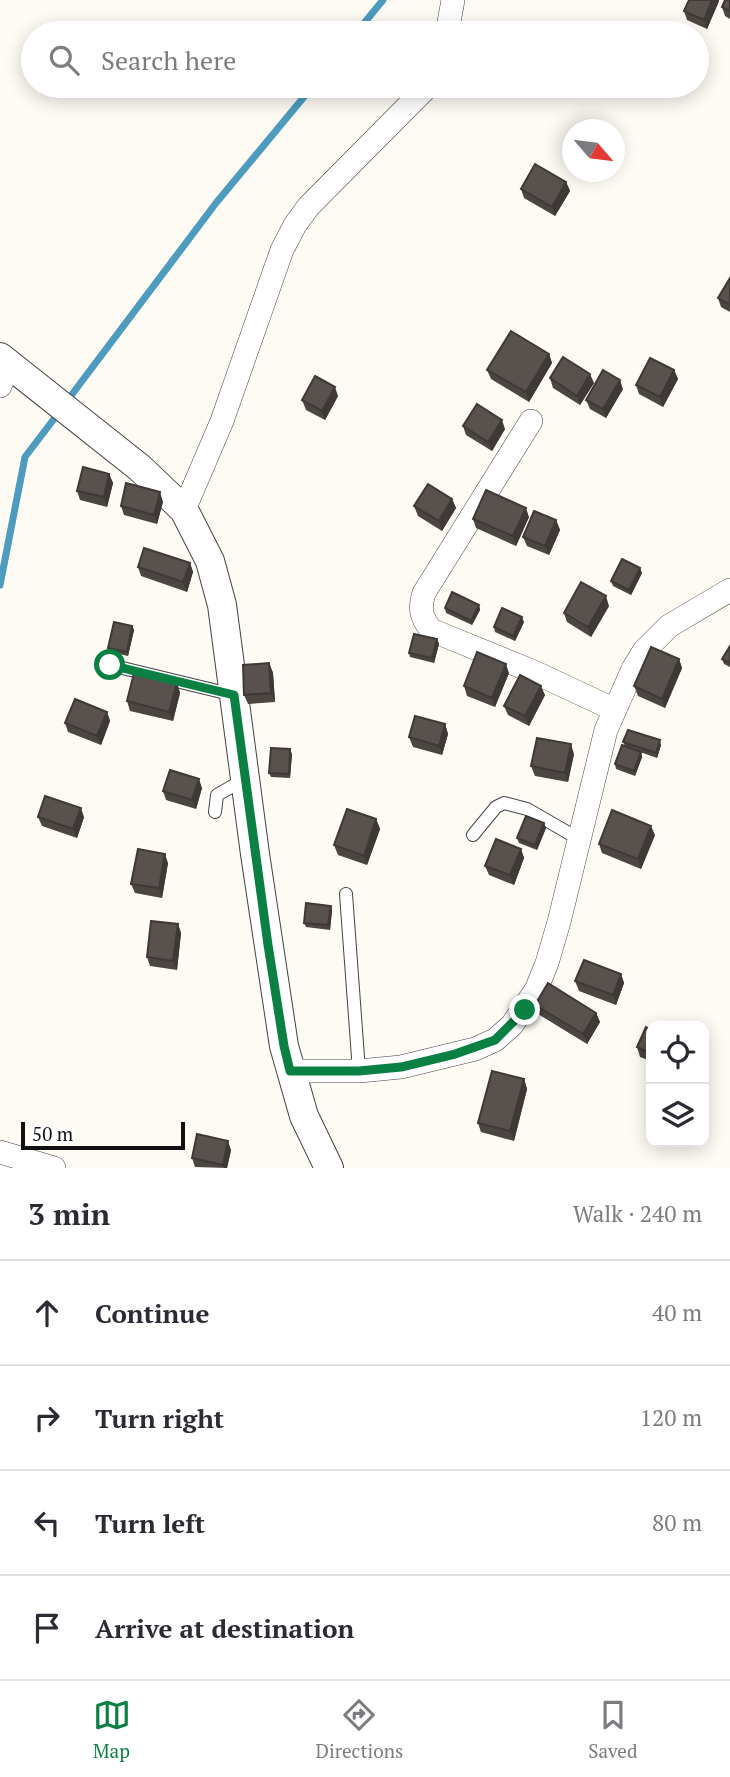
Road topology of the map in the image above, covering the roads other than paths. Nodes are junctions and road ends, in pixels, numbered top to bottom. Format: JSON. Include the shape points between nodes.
{"nodes":[{"id":1,"x":453,"y":0,"type":"edge"},
{"id":2,"x":449,"y":21,"type":"edge"},
{"id":3,"x":416,"y":98,"type":"edge"},
{"id":4,"x":3,"y":369,"type":"edge"},
{"id":5,"x":531,"y":421,"type":"dead end"},
{"id":6,"x":184,"y":510,"type":"junction"},
{"id":7,"x":730,"y":590,"type":"edge"},
{"id":8,"x":110,"y":665,"type":"dead end"},
{"id":9,"x":234,"y":695,"type":"junction"},
{"id":10,"x":613,"y":709,"type":"junction"},
{"id":11,"x":245,"y":778,"type":"junction"},
{"id":12,"x":215,"y":811,"type":"dead end"},
{"id":13,"x":473,"y":835,"type":"dead end"},
{"id":14,"x":579,"y":839,"type":"junction"},
{"id":15,"x":346,"y":894,"type":"dead end"},
{"id":16,"x":290,"y":1071,"type":"junction"},
{"id":17,"x":359,"y":1071,"type":"junction"},
{"id":18,"x":0,"y":1152,"type":"edge"},
{"id":19,"x":54,"y":1168,"type":"edge"},
{"id":20,"x":329,"y":1168,"type":"edge"}],
"edges":[{"from":1,"to":2,"type":"street"},
{"from":3,"to":6,"type":"street","via":[[295,225]]},
{"from":4,"to":6,"type":"street","via":[[47,394],[140,468]]},
{"from":5,"to":10,"type":"street","via":[[424,593],[422,618],[430,630],[534,671]]},
{"from":6,"to":9,"type":"street","via":[[210,561],[219,594]]},
{"from":7,"to":10,"type":"street","via":[[657,636],[633,669]]},
{"from":8,"to":9,"type":"lane"},
{"from":9,"to":11,"type":"street"},
{"from":10,"to":14,"type":"street"},
{"from":11,"to":12,"type":"lane","via":[[217,795]]},
{"from":11,"to":16,"type":"street"},
{"from":13,"to":14,"type":"lane","via":[[504,803],[527,809]]},
{"from":14,"to":17,"type":"street","via":[[547,963],[536,990],[512,1025],[475,1049],[401,1067]]},
{"from":15,"to":17,"type":"lane"},
{"from":16,"to":17,"type":"street"},
{"from":16,"to":20,"type":"street","via":[[304,1116]]},
{"from":18,"to":19,"type":"street"}]}
